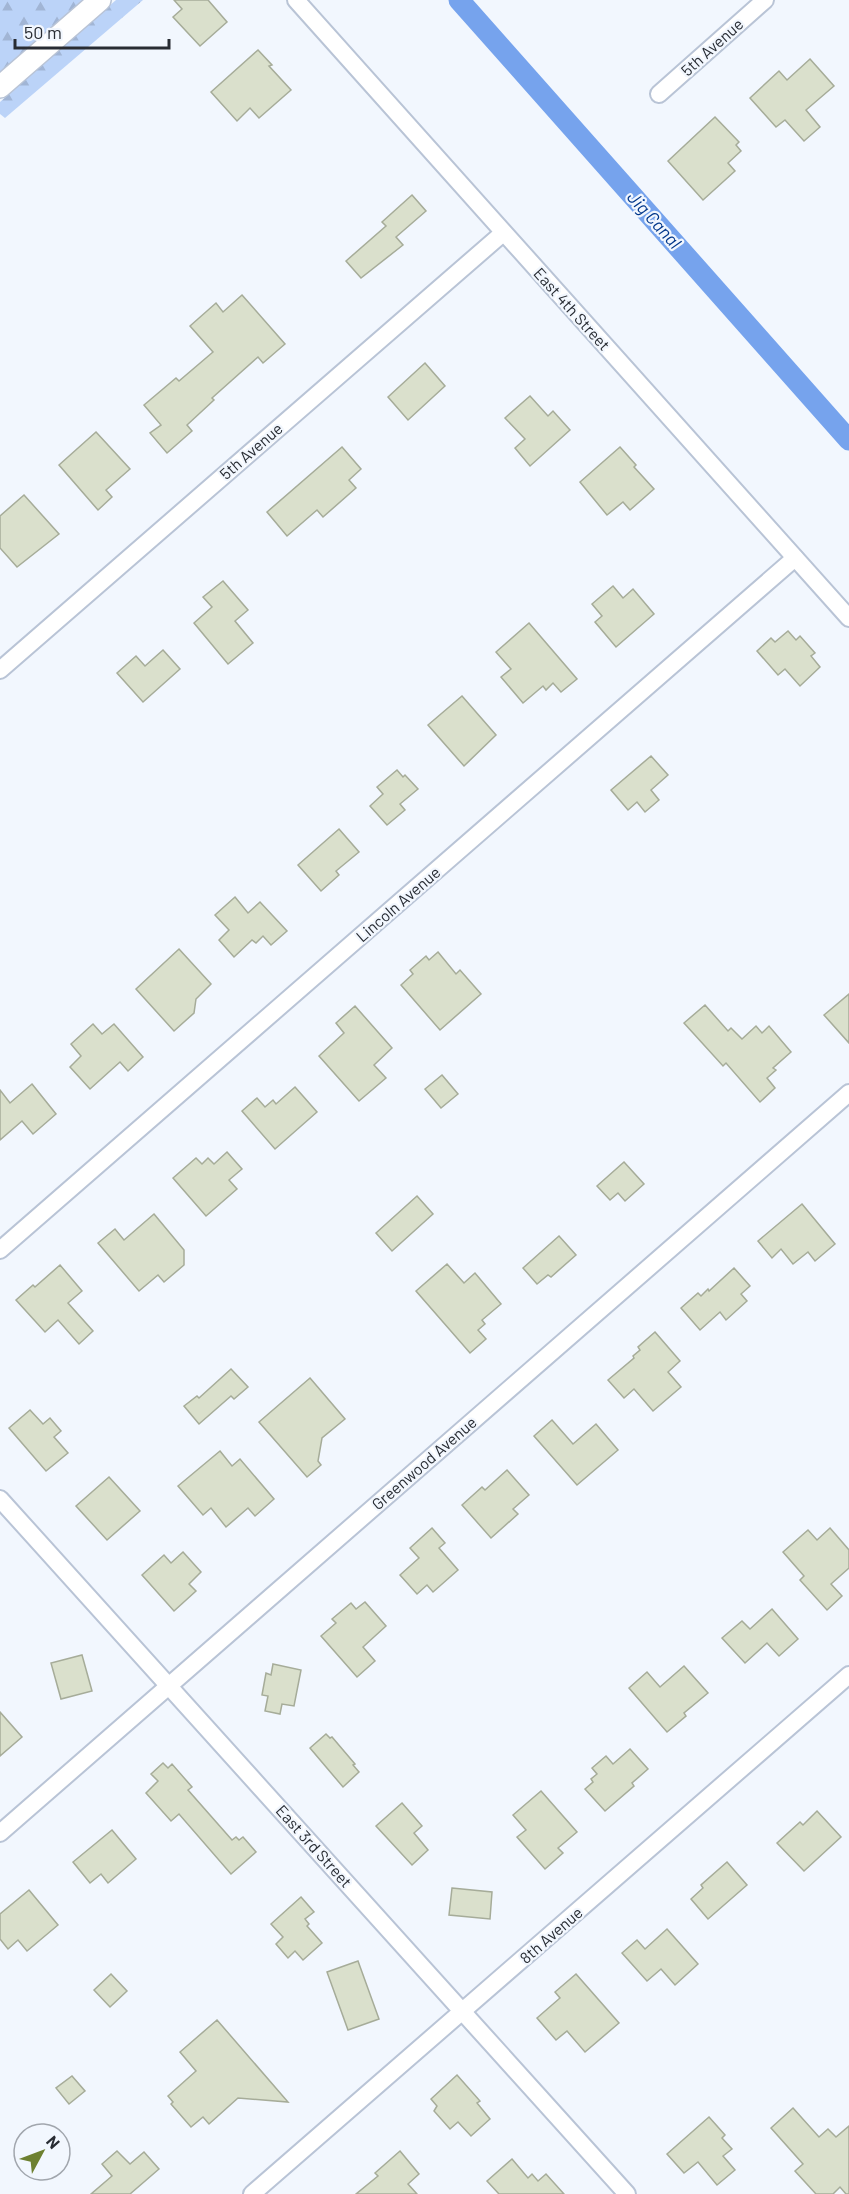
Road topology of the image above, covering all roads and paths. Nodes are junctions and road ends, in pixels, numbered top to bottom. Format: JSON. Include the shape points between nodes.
{"nodes":[{"id":1,"x":100,"y":0,"type":"edge"},
{"id":2,"x":296,"y":0,"type":"edge"},
{"id":3,"x":765,"y":0,"type":"edge"},
{"id":4,"x":0,"y":87,"type":"edge"},
{"id":5,"x":658,"y":94,"type":"dead end"},
{"id":6,"x":503,"y":233,"type":"junction"},
{"id":7,"x":795,"y":558,"type":"junction"},
{"id":8,"x":849,"y":618,"type":"edge"},
{"id":9,"x":0,"y":670,"type":"edge"},
{"id":10,"x":849,"y":1093,"type":"edge"},
{"id":11,"x":0,"y":1250,"type":"edge"},
{"id":12,"x":0,"y":1498,"type":"edge"},
{"id":13,"x":849,"y":1675,"type":"edge"},
{"id":14,"x":170,"y":1685,"type":"junction"},
{"id":15,"x":0,"y":1833,"type":"edge"},
{"id":16,"x":463,"y":2012,"type":"junction"},
{"id":17,"x":252,"y":2194,"type":"edge"},
{"id":18,"x":627,"y":2194,"type":"edge"}],
"edges":[{"from":1,"to":4,"type":"street"},
{"from":2,"to":6,"type":"street","name":"East 4th Street"},
{"from":3,"to":5,"type":"street","name":"5th Avenue"},
{"from":6,"to":7,"type":"street","name":"East 4th Street"},
{"from":6,"to":9,"type":"street","name":"5th Avenue"},
{"from":7,"to":8,"type":"street","name":"East 4th Street"},
{"from":7,"to":11,"type":"street","name":"Lincoln Avenue"},
{"from":10,"to":14,"type":"street","name":"Greenwood Avenue"},
{"from":12,"to":14,"type":"street","name":"East 3rd Street"},
{"from":13,"to":16,"type":"street","name":"8th Avenue"},
{"from":14,"to":15,"type":"street","name":"Greenwood Avenue"},
{"from":14,"to":16,"type":"street","name":"East 3rd Street"},
{"from":16,"to":17,"type":"street","name":"8th Avenue"},
{"from":16,"to":18,"type":"street","name":"East 3rd Street"}]}
